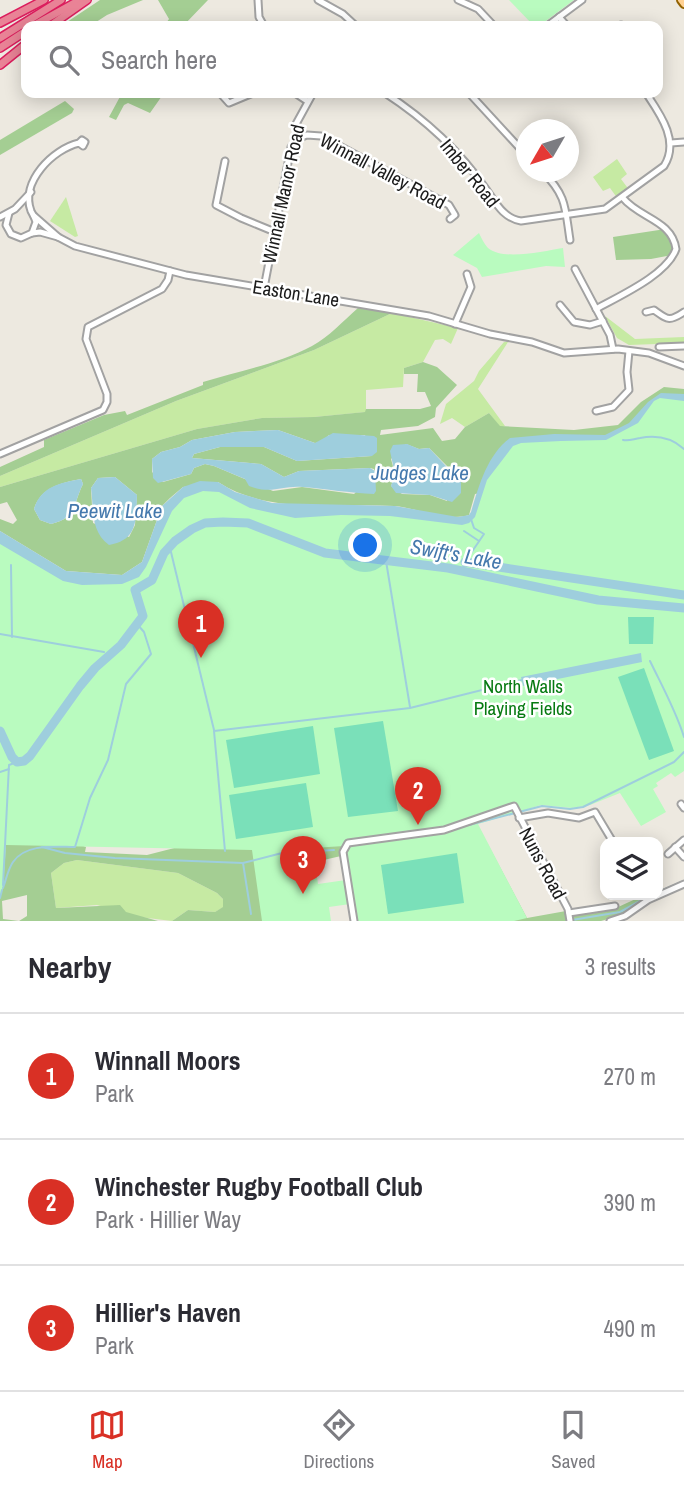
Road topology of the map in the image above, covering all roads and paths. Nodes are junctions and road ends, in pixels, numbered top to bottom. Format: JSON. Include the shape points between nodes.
{"nodes":[{"id":1,"x":44,"y":0,"type":"edge"},
{"id":2,"x":61,"y":0,"type":"edge"},
{"id":3,"x":80,"y":0,"type":"edge"},
{"id":4,"x":87,"y":0,"type":"edge"},
{"id":5,"x":258,"y":0,"type":"edge"},
{"id":6,"x":318,"y":0,"type":"edge"},
{"id":7,"x":458,"y":0,"type":"edge"},
{"id":8,"x":580,"y":1,"type":"edge"},
{"id":9,"x":559,"y":17,"type":"junction"},
{"id":10,"x":27,"y":21,"type":"edge"},
{"id":11,"x":42,"y":21,"type":"edge"},
{"id":12,"x":57,"y":21,"type":"edge"},
{"id":13,"x":261,"y":21,"type":"edge"},
{"id":14,"x":351,"y":21,"type":"edge"},
{"id":15,"x":489,"y":21,"type":"edge"},
{"id":16,"x":554,"y":21,"type":"edge"},
{"id":17,"x":563,"y":21,"type":"edge"},
{"id":18,"x":0,"y":23,"type":"edge"},
{"id":19,"x":21,"y":25,"type":"edge"},
{"id":20,"x":21,"y":34,"type":"edge"},
{"id":21,"x":0,"y":38,"type":"edge"},
{"id":22,"x":0,"y":48,"type":"edge"},
{"id":23,"x":21,"y":48,"type":"edge"},
{"id":24,"x":0,"y":65,"type":"edge"},
{"id":25,"x":302,"y":98,"type":"edge"},
{"id":26,"x":309,"y":98,"type":"edge"},
{"id":27,"x":392,"y":98,"type":"edge"},
{"id":28,"x":474,"y":98,"type":"edge"},
{"id":29,"x":649,"y":98,"type":"edge"},
{"id":30,"x":307,"y":101,"type":"junction"},
{"id":31,"x":299,"y":138,"type":"junction"},
{"id":32,"x":684,"y":142,"type":"edge"},
{"id":33,"x":516,"y":143,"type":"edge"},
{"id":34,"x":671,"y":143,"type":"junction"},
{"id":35,"x":79,"y":144,"type":"dead end"},
{"id":36,"x":225,"y":161,"type":"dead end"},
{"id":37,"x":552,"y":182,"type":"edge"},
{"id":38,"x":31,"y":192,"type":"junction"},
{"id":39,"x":623,"y":198,"type":"junction"},
{"id":40,"x":12,"y":211,"type":"junction"},
{"id":41,"x":33,"y":214,"type":"junction"},
{"id":42,"x":566,"y":216,"type":"junction"},
{"id":43,"x":0,"y":217,"type":"edge"},
{"id":44,"x":450,"y":219,"type":"dead end"},
{"id":45,"x":0,"y":229,"type":"edge"},
{"id":46,"x":8,"y":229,"type":"junction"},
{"id":47,"x":275,"y":232,"type":"junction"},
{"id":48,"x":32,"y":233,"type":"junction"},
{"id":49,"x":58,"y":237,"type":"junction"},
{"id":50,"x":570,"y":240,"type":"dead end"},
{"id":51,"x":575,"y":269,"type":"dead end"},
{"id":52,"x":170,"y":271,"type":"junction"},
{"id":53,"x":467,"y":274,"type":"dead end"},
{"id":54,"x":264,"y":288,"type":"junction"},
{"id":55,"x":560,"y":305,"type":"dead end"},
{"id":56,"x":596,"y":309,"type":"junction"},
{"id":57,"x":646,"y":312,"type":"dead end"},
{"id":58,"x":684,"y":312,"type":"edge"},
{"id":59,"x":603,"y":321,"type":"junction"},
{"id":60,"x":455,"y":324,"type":"junction"},
{"id":61,"x":684,"y":346,"type":"edge"},
{"id":62,"x":659,"y":347,"type":"dead end"},
{"id":63,"x":613,"y":349,"type":"junction"},
{"id":64,"x":629,"y":351,"type":"junction"},
{"id":65,"x":684,"y":366,"type":"edge"},
{"id":66,"x":596,"y":411,"type":"dead end"},
{"id":67,"x":0,"y":454,"type":"edge"},
{"id":68,"x":518,"y":816,"type":"junction"},
{"id":69,"x":610,"y":837,"type":"edge"},
{"id":70,"x":684,"y":840,"type":"edge"},
{"id":71,"x":675,"y":847,"type":"junction"},
{"id":72,"x":668,"y":853,"type":"dead end"},
{"id":73,"x":684,"y":857,"type":"edge"},
{"id":74,"x":684,"y":884,"type":"edge"},
{"id":75,"x":663,"y":891,"type":"edge"},
{"id":76,"x":643,"y":900,"type":"edge"},
{"id":77,"x":615,"y":906,"type":"dead end"},
{"id":78,"x":569,"y":913,"type":"junction"},
{"id":79,"x":627,"y":918,"type":"edge"},
{"id":80,"x":354,"y":921,"type":"edge"},
{"id":81,"x":570,"y":921,"type":"edge"},
{"id":82,"x":610,"y":921,"type":"edge"}],
"edges":[{"from":1,"to":18,"type":"highway"},
{"from":2,"to":10,"type":"highway"},
{"from":3,"to":11,"type":"highway"},
{"from":4,"to":12,"type":"highway"},
{"from":5,"to":13,"type":"street"},
{"from":6,"to":14,"type":"street"},
{"from":7,"to":15,"type":"street","via":[[478,9]]},
{"from":8,"to":9,"type":"street"},
{"from":9,"to":16,"type":"street"},
{"from":9,"to":17,"type":"street"},
{"from":19,"to":21,"type":"highway"},
{"from":20,"to":22,"type":"highway"},
{"from":23,"to":24,"type":"highway"},
{"from":25,"to":30,"type":"street","name":"Winnall Manor Road"},
{"from":26,"to":30,"type":"street","name":"Winnall Manor Road"},
{"from":27,"to":42,"type":"street","name":"Imber Road","via":[[452,147],[508,217],[527,221]]},
{"from":28,"to":33,"type":"street"},
{"from":29,"to":34,"type":"street"},
{"from":30,"to":31,"type":"street","name":"Winnall Manor Road","via":[[296,124]]},
{"from":31,"to":44,"type":"street","name":"Winnall Valley Road","via":[[318,135],[344,147],[449,205],[455,215]]},
{"from":31,"to":47,"type":"street","name":"Winnall Manor Road","via":[[292,147]]},
{"from":32,"to":34,"type":"street"},
{"from":34,"to":39,"type":"street","via":[[664,166]]},
{"from":35,"to":38,"type":"street","via":[[45,161]]},
{"from":36,"to":47,"type":"street","via":[[216,205]]},
{"from":37,"to":42,"type":"street","via":[[560,192]]},
{"from":38,"to":40,"type":"street"},
{"from":38,"to":41,"type":"street"},
{"from":39,"to":42,"type":"street","via":[[599,211]]},
{"from":39,"to":56,"type":"street","via":[[669,231],[676,249],[671,260],[653,274]]},
{"from":40,"to":41,"type":"street","via":[[22,208]]},
{"from":40,"to":43,"type":"street"},
{"from":40,"to":46,"type":"street","via":[[6,221]]},
{"from":41,"to":48,"type":"street","via":[[36,225]]},
{"from":41,"to":49,"type":"street","name":"Easton Lane"},
{"from":42,"to":50,"type":"street"},
{"from":45,"to":46,"type":"street"},
{"from":46,"to":48,"type":"street","via":[[21,237]]},
{"from":47,"to":54,"type":"street","name":"Winnall Manor Road"},
{"from":48,"to":49,"type":"street","name":"Easton Lane"},
{"from":49,"to":52,"type":"street","name":"Easton Lane","via":[[75,246]]},
{"from":51,"to":56,"type":"street"},
{"from":52,"to":54,"type":"street","name":"Easton Lane"},
{"from":52,"to":67,"type":"street","via":[[162,289],[88,327],[86,339],[107,394],[103,410]]},
{"from":53,"to":60,"type":"street","via":[[473,288]]},
{"from":54,"to":60,"type":"street","name":"Easton Lane","via":[[365,303]]},
{"from":55,"to":59,"type":"street","via":[[574,322],[590,325]]},
{"from":56,"to":59,"type":"street"},
{"from":57,"to":58,"type":"street","via":[[654,310],[669,320]]},
{"from":59,"to":63,"type":"street"},
{"from":60,"to":63,"type":"street","name":"Easton Lane","via":[[570,354]]},
{"from":61,"to":62,"type":"street"},
{"from":63,"to":64,"type":"street","name":"Easton Lane"},
{"from":64,"to":65,"type":"street","name":"Easton Lane"},
{"from":64,"to":66,"type":"street","via":[[629,390],[614,407]]},
{"from":68,"to":69,"type":"street","via":[[548,813],[579,818],[595,812]]},
{"from":68,"to":78,"type":"street","name":"Nuns Road"},
{"from":68,"to":80,"type":"street","name":"Nuns Road","via":[[514,806],[444,830],[348,843],[344,852]]},
{"from":70,"to":71,"type":"street"},
{"from":71,"to":72,"type":"street"},
{"from":71,"to":73,"type":"street"},
{"from":74,"to":75,"type":"street"},
{"from":76,"to":79,"type":"street"},
{"from":77,"to":78,"type":"street"},
{"from":78,"to":81,"type":"street","name":"Nuns Road"},
{"from":79,"to":82,"type":"street"}]}
